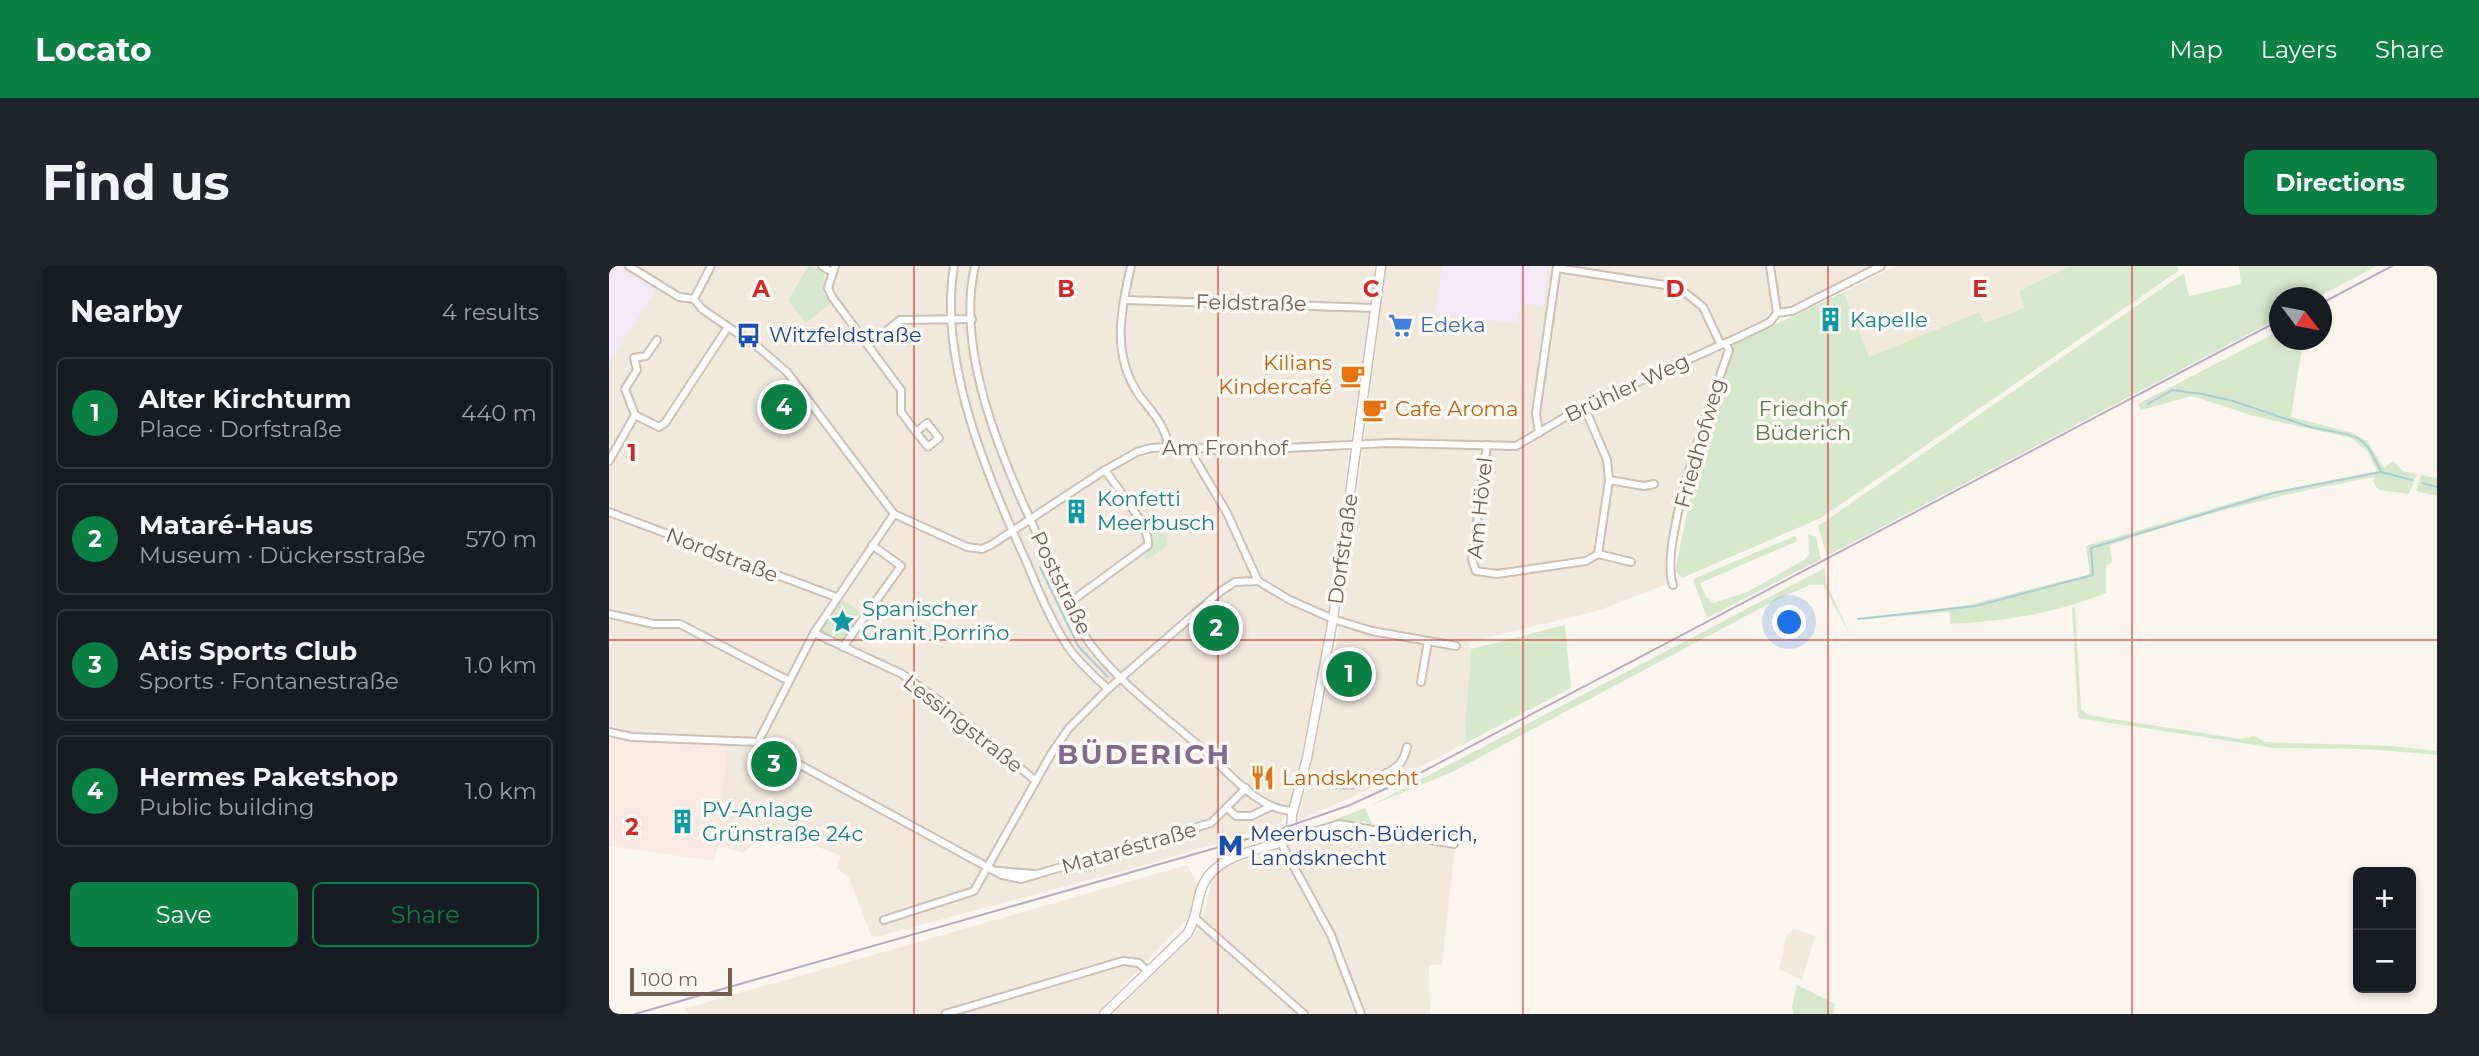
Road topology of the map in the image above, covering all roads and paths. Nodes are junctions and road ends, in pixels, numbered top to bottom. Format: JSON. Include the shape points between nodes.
{"nodes":[{"id":1,"x":629,"y":266,"type":"edge"},
{"id":2,"x":711,"y":266,"type":"edge"},
{"id":3,"x":822,"y":266,"type":"edge"},
{"id":4,"x":954,"y":266,"type":"edge"},
{"id":5,"x":975,"y":266,"type":"edge"},
{"id":6,"x":1131,"y":266,"type":"edge"},
{"id":7,"x":1381,"y":266,"type":"edge"},
{"id":8,"x":1770,"y":266,"type":"edge"},
{"id":9,"x":1881,"y":266,"type":"edge"},
{"id":10,"x":1557,"y":267,"type":"edge"},
{"id":11,"x":834,"y":269,"type":"edge"},
{"id":12,"x":694,"y":299,"type":"junction"},
{"id":13,"x":1126,"y":300,"type":"junction"},
{"id":14,"x":1375,"y":308,"type":"junction"},
{"id":15,"x":1777,"y":313,"type":"junction"},
{"id":16,"x":972,"y":319,"type":"junction"},
{"id":17,"x":953,"y":320,"type":"junction"},
{"id":18,"x":728,"y":327,"type":"junction"},
{"id":19,"x":657,"y":340,"type":"dead end"},
{"id":20,"x":1723,"y":344,"type":"junction"},
{"id":21,"x":868,"y":345,"type":"junction"},
{"id":22,"x":1584,"y":406,"type":"junction"},
{"id":23,"x":635,"y":415,"type":"junction"},
{"id":24,"x":916,"y":432,"type":"dead end"},
{"id":25,"x":1539,"y":433,"type":"junction"},
{"id":26,"x":1487,"y":445,"type":"junction"},
{"id":27,"x":1168,"y":446,"type":"junction"},
{"id":28,"x":1356,"y":446,"type":"junction"},
{"id":29,"x":1193,"y":447,"type":"junction"},
{"id":30,"x":609,"y":460,"type":"edge"},
{"id":31,"x":1105,"y":470,"type":"junction"},
{"id":32,"x":1609,"y":480,"type":"junction"},
{"id":33,"x":1654,"y":484,"type":"dead end"},
{"id":34,"x":609,"y":512,"type":"edge"},
{"id":35,"x":894,"y":514,"type":"junction"},
{"id":36,"x":1031,"y":520,"type":"junction"},
{"id":37,"x":1012,"y":532,"type":"junction"},
{"id":38,"x":872,"y":545,"type":"junction"},
{"id":39,"x":1598,"y":554,"type":"junction"},
{"id":40,"x":1631,"y":562,"type":"dead end"},
{"id":41,"x":1258,"y":581,"type":"junction"},
{"id":42,"x":1673,"y":585,"type":"dead end"},
{"id":43,"x":836,"y":597,"type":"junction"},
{"id":44,"x":1069,"y":603,"type":"junction"},
{"id":45,"x":609,"y":614,"type":"edge"},
{"id":46,"x":1333,"y":619,"type":"junction"},
{"id":47,"x":814,"y":633,"type":"junction"},
{"id":48,"x":1428,"y":641,"type":"junction"},
{"id":49,"x":1456,"y":646,"type":"dead end"},
{"id":50,"x":843,"y":647,"type":"junction"},
{"id":51,"x":1122,"y":677,"type":"junction"},
{"id":52,"x":789,"y":681,"type":"junction"},
{"id":53,"x":1421,"y":682,"type":"dead end"},
{"id":54,"x":1108,"y":689,"type":"junction"},
{"id":55,"x":609,"y":732,"type":"edge"},
{"id":56,"x":758,"y":742,"type":"junction"},
{"id":57,"x":1407,"y":747,"type":"dead end"},
{"id":58,"x":1302,"y":777,"type":"junction"},
{"id":59,"x":1035,"y":781,"type":"junction"},
{"id":60,"x":1246,"y":788,"type":"junction"},
{"id":61,"x":1270,"y":807,"type":"junction"},
{"id":62,"x":1227,"y":808,"type":"junction"},
{"id":63,"x":1293,"y":811,"type":"junction"},
{"id":64,"x":1292,"y":832,"type":"junction"},
{"id":65,"x":1281,"y":843,"type":"junction"},
{"id":66,"x":1454,"y":844,"type":"dead end"},
{"id":67,"x":987,"y":866,"type":"junction"},
{"id":68,"x":1195,"y":918,"type":"junction"},
{"id":69,"x":884,"y":920,"type":"dead end"},
{"id":70,"x":1148,"y":972,"type":"junction"},
{"id":71,"x":945,"y":1014,"type":"edge"},
{"id":72,"x":1104,"y":1014,"type":"edge"},
{"id":73,"x":1304,"y":1014,"type":"edge"},
{"id":74,"x":1361,"y":1014,"type":"edge"}],
"edges":[{"from":1,"to":12,"type":"street","via":[[679,297]]},
{"from":2,"to":12,"type":"street"},
{"from":3,"to":11,"type":"street"},
{"from":4,"to":17,"type":"street","name":"Poststraße"},
{"from":5,"to":16,"type":"street","name":"Poststraße"},
{"from":6,"to":13,"type":"street"},
{"from":7,"to":14,"type":"main road","name":"Dorfstraße"},
{"from":8,"to":15,"type":"street"},
{"from":9,"to":15,"type":"street","name":"Brühler Weg","via":[[1792,311]]},
{"from":10,"to":20,"type":"street","via":[[1678,287],[1703,307]]},
{"from":10,"to":25,"type":"street","via":[[1536,413]]},
{"from":11,"to":21,"type":"street","via":[[828,288],[832,297]]},
{"from":12,"to":18,"type":"street"},
{"from":13,"to":14,"type":"street","name":"Feldstraße"},
{"from":13,"to":27,"type":"street","via":[[1119,336],[1125,372],[1165,431]]},
{"from":14,"to":28,"type":"main road","name":"Dorfstraße"},
{"from":15,"to":20,"type":"street","name":"Brühler Weg","via":[[1770,322]]},
{"from":16,"to":17,"type":"street"},
{"from":16,"to":36,"type":"street","name":"Poststraße","via":[[978,376],[995,435]]},
{"from":17,"to":21,"type":"street","via":[[899,320]]},
{"from":17,"to":37,"type":"street","name":"Poststraße","via":[[959,374],[975,439]]},
{"from":18,"to":23,"type":"street","via":[[665,424],[659,427]]},
{"from":18,"to":35,"type":"street","via":[[773,358],[800,386]]},
{"from":19,"to":23,"type":"street","via":[[646,356],[634,358],[637,370],[625,389]]},
{"from":20,"to":22,"type":"street","name":"Brühler Weg"},
{"from":20,"to":42,"type":"street","name":"Friedhofweg","via":[[1729,350],[1686,478],[1670,565]]},
{"from":21,"to":24,"type":"street","via":[[901,390],[901,412]]},
{"from":22,"to":25,"type":"street","name":"Brühler Weg"},
{"from":22,"to":32,"type":"street","via":[[1607,460]]},
{"from":23,"to":30,"type":"street"},
{"from":25,"to":26,"type":"street","name":"Brühler Weg","via":[[1515,446]]},
{"from":26,"to":28,"type":"street","name":"Brühler Weg"},
{"from":26,"to":39,"type":"street","name":"Am Hövel","via":[[1472,560],[1476,572],[1487,575],[1586,561]]},
{"from":27,"to":29,"type":"street","name":"Am Fronhof"},
{"from":27,"to":31,"type":"street","name":"Am Fronhof","via":[[1137,452]]},
{"from":28,"to":29,"type":"street","name":"Am Fronhof","via":[[1220,451]]},
{"from":28,"to":46,"type":"main road","name":"Dorfstraße"},
{"from":29,"to":41,"type":"street"},
{"from":31,"to":36,"type":"street","name":"Am Fronhof"},
{"from":31,"to":44,"type":"street","via":[[1143,526],[1148,545]]},
{"from":32,"to":33,"type":"street"},
{"from":32,"to":39,"type":"street"},
{"from":34,"to":43,"type":"street","name":"Nordstraße"},
{"from":35,"to":37,"type":"street","via":[[975,549]]},
{"from":35,"to":38,"type":"street"},
{"from":36,"to":37,"type":"street"},
{"from":36,"to":44,"type":"street","name":"Poststraße"},
{"from":37,"to":54,"type":"street","name":"Poststraße","via":[[1058,631]]},
{"from":38,"to":43,"type":"street"},
{"from":38,"to":50,"type":"street","via":[[901,566]]},
{"from":39,"to":40,"type":"street"},
{"from":41,"to":46,"type":"street"},
{"from":41,"to":51,"type":"street","via":[[1235,582],[1221,591]]},
{"from":43,"to":47,"type":"street"},
{"from":44,"to":51,"type":"street","name":"Poststraße","via":[[1090,643]]},
{"from":45,"to":52,"type":"street","via":[[654,624],[680,624]]},
{"from":46,"to":48,"type":"street"},
{"from":46,"to":58,"type":"main road","name":"Dorfstraße"},
{"from":47,"to":50,"type":"street","name":"Lessingstraße"},
{"from":47,"to":52,"type":"street"},
{"from":48,"to":49,"type":"street"},
{"from":48,"to":53,"type":"street"},
{"from":50,"to":59,"type":"street","name":"Lessingstraße","via":[[902,674]]},
{"from":51,"to":54,"type":"street"},
{"from":51,"to":60,"type":"street","name":"Poststraße"},
{"from":52,"to":56,"type":"street"},
{"from":54,"to":59,"type":"street","via":[[1069,729]]},
{"from":55,"to":56,"type":"street"},
{"from":56,"to":67,"type":"street","name":"Mataréstraße"},
{"from":57,"to":58,"type":"street","via":[[1399,767],[1362,785]]},
{"from":58,"to":63,"type":"main road","name":"Dorfstraße"},
{"from":59,"to":67,"type":"street"},
{"from":60,"to":61,"type":"street","name":"Poststraße"},
{"from":60,"to":62,"type":"street","name":"Mataréstraße"},
{"from":61,"to":62,"type":"street","via":[[1251,816],[1236,816]]},
{"from":61,"to":63,"type":"street","name":"Poststraße"},
{"from":62,"to":67,"type":"street","name":"Mataréstraße","via":[[1211,823],[1021,879]]},
{"from":63,"to":64,"type":"main road","name":"Dorfstraße"},
{"from":64,"to":65,"type":"main road"},
{"from":64,"to":66,"type":"street","via":[[1300,836],[1339,824]]},
{"from":65,"to":68,"type":"main road","via":[[1215,868],[1202,888]]},
{"from":65,"to":74,"type":"street","via":[[1331,935]]},
{"from":67,"to":69,"type":"street","via":[[974,891]]},
{"from":68,"to":70,"type":"main road","via":[[1183,939]]},
{"from":68,"to":73,"type":"street"},
{"from":70,"to":71,"type":"street","via":[[1139,963],[1123,961]]},
{"from":70,"to":72,"type":"main road"}]}
